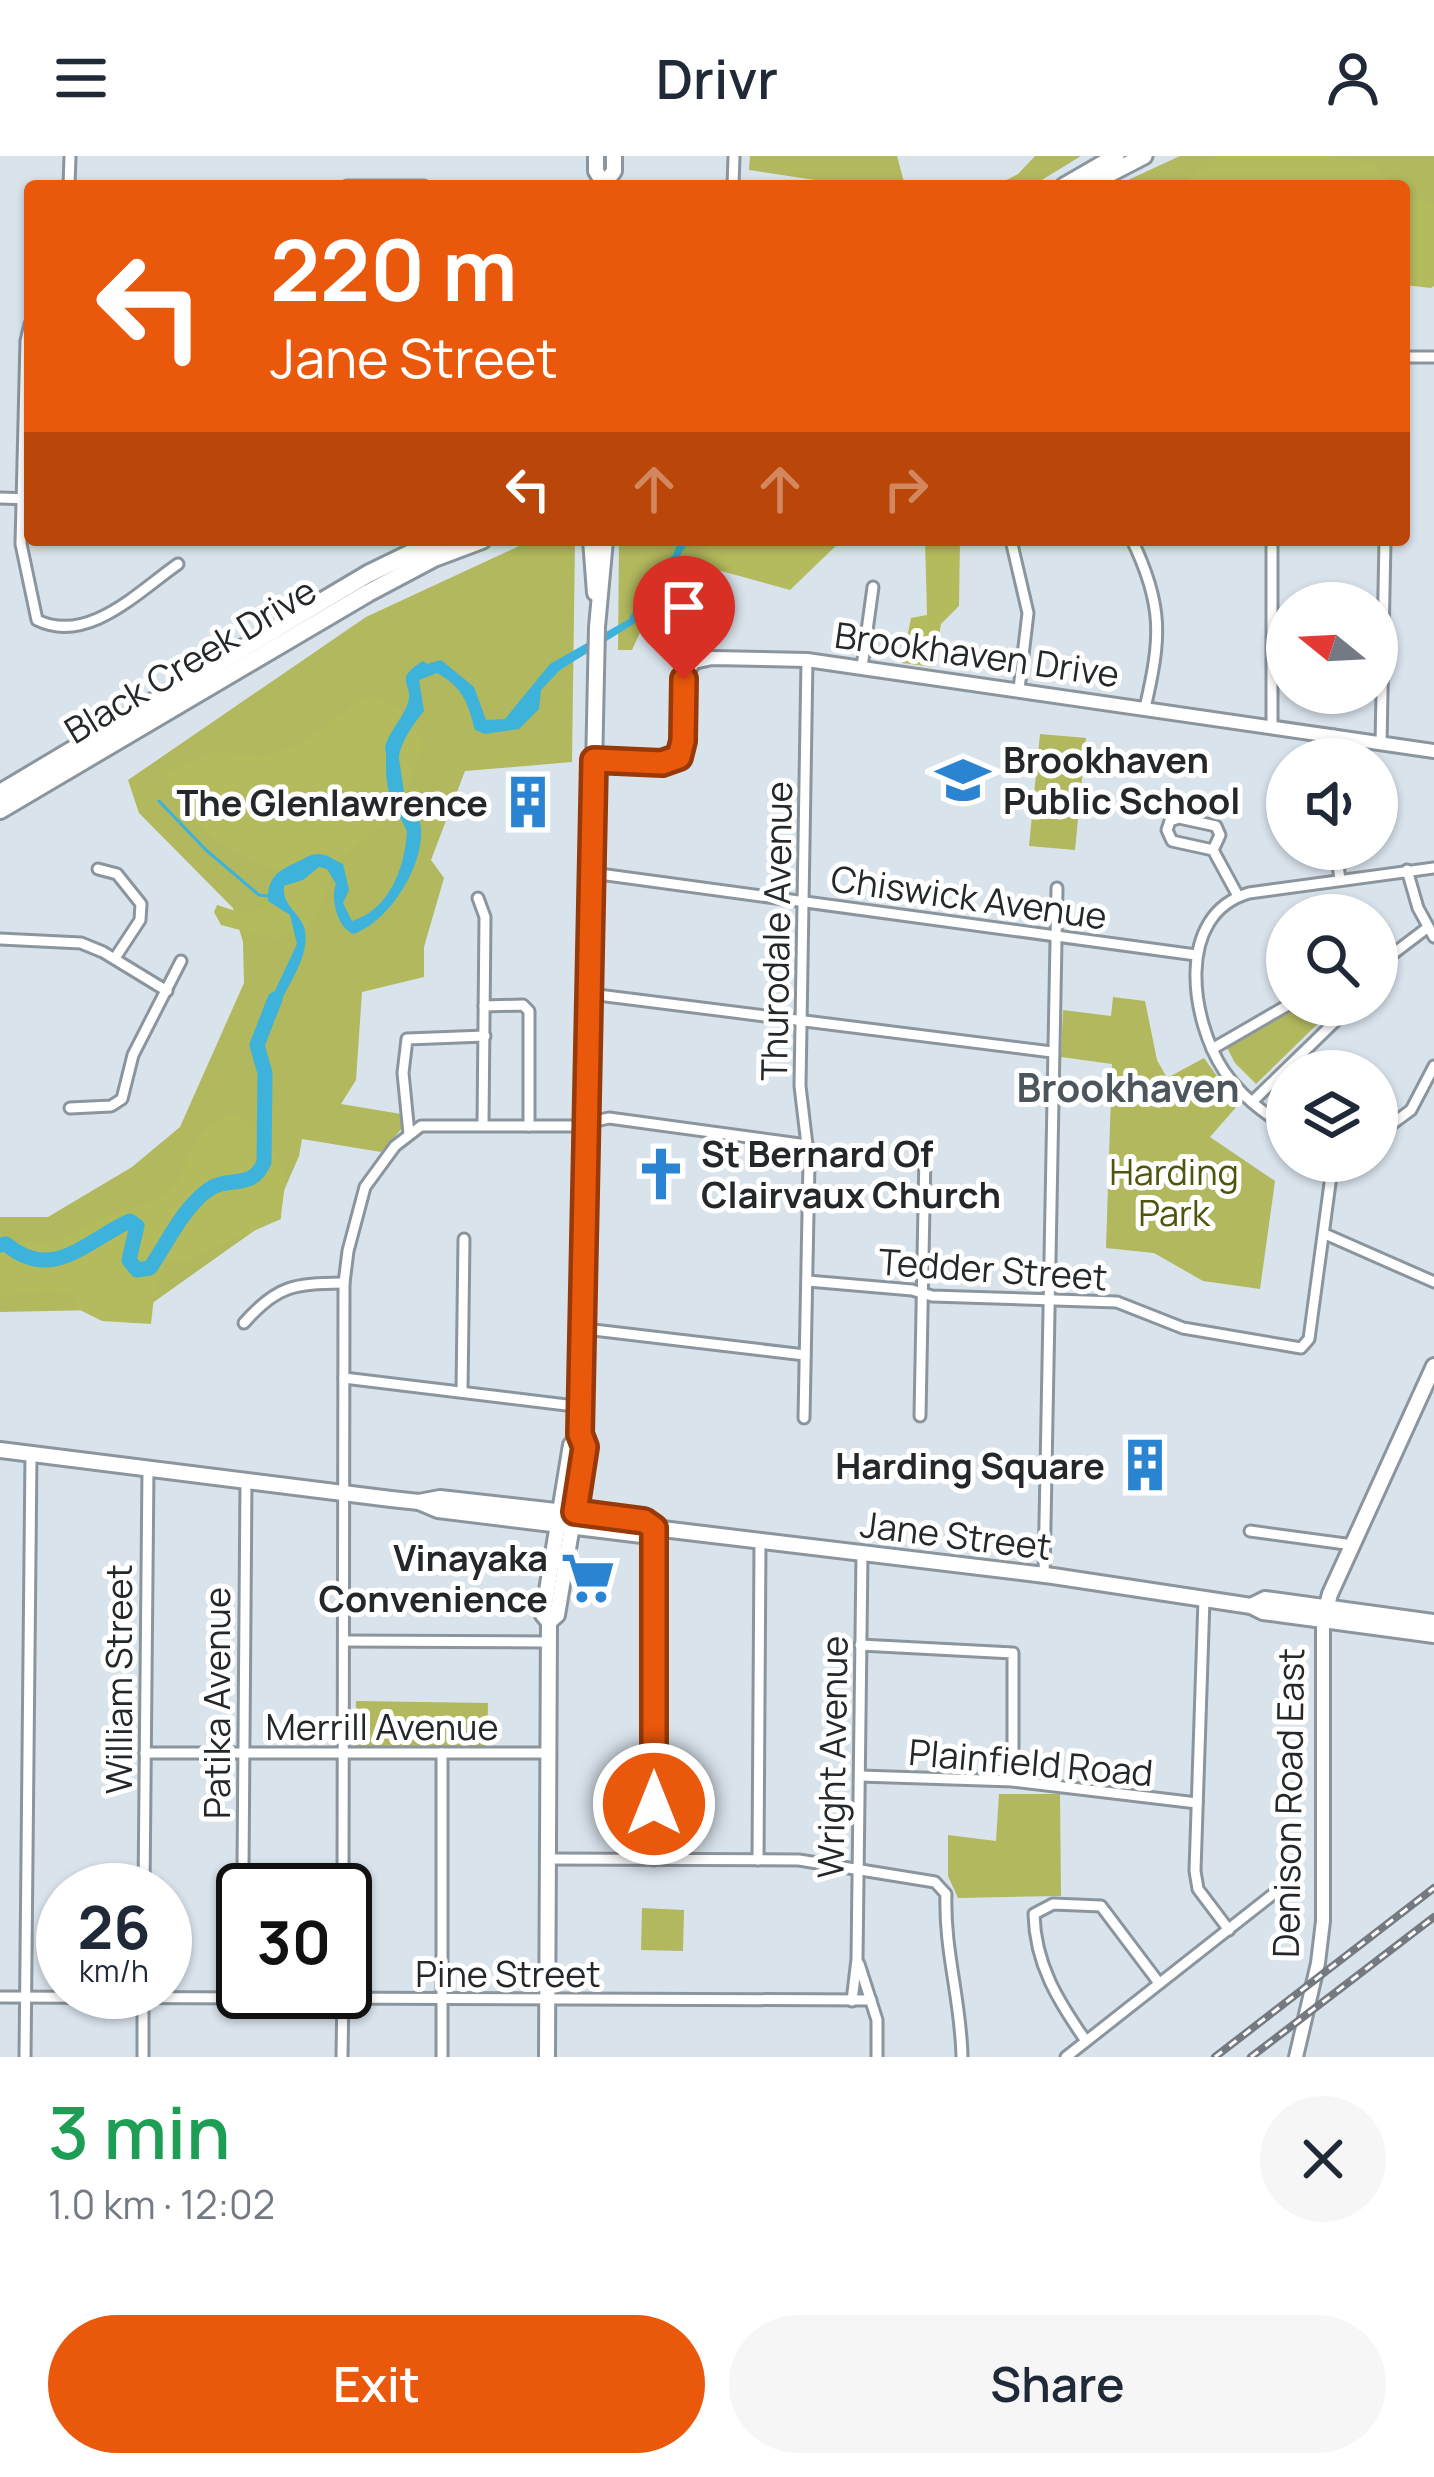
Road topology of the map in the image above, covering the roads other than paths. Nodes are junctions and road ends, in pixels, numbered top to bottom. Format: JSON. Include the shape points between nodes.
{"nodes":[{"id":1,"x":1130,"y":158,"type":"edge"},
{"id":2,"x":1078,"y":180,"type":"edge"},
{"id":3,"x":1095,"y":180,"type":"edge"},
{"id":4,"x":24,"y":530,"type":"edge"},
{"id":5,"x":426,"y":546,"type":"edge"},
{"id":6,"x":467,"y":546,"type":"edge"},
{"id":7,"x":591,"y":546,"type":"edge"},
{"id":8,"x":604,"y":546,"type":"edge"},
{"id":9,"x":1012,"y":546,"type":"edge"},
{"id":10,"x":1134,"y":546,"type":"edge"},
{"id":11,"x":1272,"y":546,"type":"edge"},
{"id":12,"x":1384,"y":546,"type":"edge"},
{"id":13,"x":178,"y":564,"type":"dead end"},
{"id":14,"x":873,"y":587,"type":"dead end"},
{"id":15,"x":598,"y":604,"type":"junction"},
{"id":16,"x":807,"y":660,"type":"junction"},
{"id":17,"x":862,"y":667,"type":"junction"},
{"id":18,"x":1019,"y":689,"type":"junction"},
{"id":19,"x":1145,"y":708,"type":"junction"},
{"id":20,"x":1272,"y":726,"type":"junction"},
{"id":21,"x":1334,"y":735,"type":"junction"},
{"id":22,"x":1334,"y":738,"type":"edge"},
{"id":23,"x":1350,"y":738,"type":"edge"},
{"id":24,"x":1381,"y":738,"type":"edge"},
{"id":25,"x":1398,"y":746,"type":"edge"},
{"id":26,"x":1434,"y":751,"type":"edge"},
{"id":27,"x":594,"y":760,"type":"junction"},
{"id":28,"x":0,"y":794,"type":"edge"},
{"id":29,"x":0,"y":810,"type":"edge"},
{"id":30,"x":1213,"y":850,"type":"junction"},
{"id":31,"x":1434,"y":868,"type":"edge"},
{"id":32,"x":98,"y":869,"type":"dead end"},
{"id":33,"x":1339,"y":870,"type":"edge"},
{"id":34,"x":1407,"y":870,"type":"junction"},
{"id":35,"x":592,"y":873,"type":"junction"},
{"id":36,"x":1340,"y":880,"type":"junction"},
{"id":37,"x":1057,"y":888,"type":"dead end"},
{"id":38,"x":1238,"y":896,"type":"junction"},
{"id":39,"x":478,"y":898,"type":"dead end"},
{"id":40,"x":803,"y":901,"type":"junction"},
{"id":41,"x":1431,"y":932,"type":"edge"},
{"id":42,"x":1053,"y":934,"type":"junction"},
{"id":43,"x":0,"y":939,"type":"edge"},
{"id":44,"x":1398,"y":953,"type":"edge"},
{"id":45,"x":1196,"y":956,"type":"junction"},
{"id":46,"x":115,"y":958,"type":"junction"},
{"id":47,"x":181,"y":961,"type":"dead end"},
{"id":48,"x":166,"y":991,"type":"junction"},
{"id":49,"x":590,"y":994,"type":"junction"},
{"id":50,"x":484,"y":1006,"type":"junction"},
{"id":51,"x":1266,"y":1017,"type":"edge"},
{"id":52,"x":802,"y":1020,"type":"junction"},
{"id":53,"x":1330,"y":1026,"type":"edge"},
{"id":54,"x":485,"y":1036,"type":"junction"},
{"id":55,"x":1212,"y":1048,"type":"junction"},
{"id":56,"x":1052,"y":1052,"type":"junction"},
{"id":57,"x":1434,"y":1066,"type":"edge"},
{"id":58,"x":1252,"y":1102,"type":"junction"},
{"id":59,"x":70,"y":1108,"type":"dead end"},
{"id":60,"x":1266,"y":1112,"type":"edge"},
{"id":61,"x":1398,"y":1120,"type":"edge"},
{"id":62,"x":588,"y":1122,"type":"junction"},
{"id":63,"x":484,"y":1125,"type":"junction"},
{"id":64,"x":529,"y":1126,"type":"junction"},
{"id":65,"x":409,"y":1134,"type":"junction"},
{"id":66,"x":807,"y":1145,"type":"junction"},
{"id":67,"x":925,"y":1153,"type":"dead end"},
{"id":68,"x":1331,"y":1182,"type":"edge"},
{"id":69,"x":1325,"y":1234,"type":"junction"},
{"id":70,"x":464,"y":1239,"type":"dead end"},
{"id":71,"x":808,"y":1281,"type":"junction"},
{"id":72,"x":1434,"y":1282,"type":"edge"},
{"id":73,"x":344,"y":1283,"type":"junction"},
{"id":74,"x":922,"y":1293,"type":"junction"},
{"id":75,"x":1048,"y":1301,"type":"junction"},
{"id":76,"x":244,"y":1323,"type":"dead end"},
{"id":77,"x":585,"y":1329,"type":"junction"},
{"id":78,"x":806,"y":1355,"type":"junction"},
{"id":79,"x":1434,"y":1366,"type":"edge"},
{"id":80,"x":344,"y":1378,"type":"junction"},
{"id":81,"x":462,"y":1391,"type":"junction"},
{"id":82,"x":583,"y":1407,"type":"junction"},
{"id":83,"x":920,"y":1416,"type":"dead end"},
{"id":84,"x":804,"y":1418,"type":"dead end"},
{"id":85,"x":0,"y":1450,"type":"edge"},
{"id":86,"x":31,"y":1454,"type":"junction"},
{"id":87,"x":148,"y":1468,"type":"junction"},
{"id":88,"x":246,"y":1480,"type":"junction"},
{"id":89,"x":344,"y":1492,"type":"junction"},
{"id":90,"x":566,"y":1519,"type":"junction"},
{"id":91,"x":654,"y":1528,"type":"junction"},
{"id":92,"x":1250,"y":1531,"type":"dead end"},
{"id":93,"x":760,"y":1542,"type":"junction"},
{"id":94,"x":1353,"y":1545,"type":"junction"},
{"id":95,"x":862,"y":1555,"type":"junction"},
{"id":96,"x":1044,"y":1576,"type":"junction"},
{"id":97,"x":1204,"y":1599,"type":"junction"},
{"id":98,"x":1324,"y":1613,"type":"junction"},
{"id":99,"x":1434,"y":1622,"type":"edge"},
{"id":100,"x":1434,"y":1635,"type":"edge"},
{"id":101,"x":344,"y":1641,"type":"junction"},
{"id":102,"x":549,"y":1642,"type":"junction"},
{"id":103,"x":860,"y":1645,"type":"junction"},
{"id":104,"x":243,"y":1753,"type":"junction"},
{"id":105,"x":145,"y":1754,"type":"junction"},
{"id":106,"x":343,"y":1754,"type":"junction"},
{"id":107,"x":442,"y":1754,"type":"junction"},
{"id":108,"x":548,"y":1754,"type":"junction"},
{"id":109,"x":860,"y":1776,"type":"junction"},
{"id":110,"x":1012,"y":1781,"type":"junction"},
{"id":111,"x":1197,"y":1803,"type":"junction"},
{"id":112,"x":548,"y":1859,"type":"junction"},
{"id":113,"x":654,"y":1860,"type":"junction"},
{"id":114,"x":758,"y":1860,"type":"junction"},
{"id":115,"x":144,"y":1863,"type":"edge"},
{"id":116,"x":243,"y":1863,"type":"edge"},
{"id":117,"x":343,"y":1863,"type":"edge"},
{"id":118,"x":858,"y":1867,"type":"junction"},
{"id":119,"x":1282,"y":1888,"type":"dead end"},
{"id":120,"x":1229,"y":1930,"type":"junction"},
{"id":121,"x":857,"y":1959,"type":"junction"},
{"id":122,"x":1159,"y":1983,"type":"junction"},
{"id":123,"x":0,"y":1997,"type":"edge"},
{"id":124,"x":25,"y":1997,"type":"junction"},
{"id":125,"x":36,"y":1997,"type":"edge"},
{"id":126,"x":372,"y":1997,"type":"edge"},
{"id":127,"x":442,"y":2000,"type":"junction"},
{"id":128,"x":547,"y":2000,"type":"junction"},
{"id":129,"x":872,"y":2000,"type":"junction"},
{"id":130,"x":852,"y":2001,"type":"junction"},
{"id":131,"x":143,"y":2019,"type":"edge"},
{"id":132,"x":343,"y":2019,"type":"edge"},
{"id":133,"x":1086,"y":2041,"type":"junction"},
{"id":134,"x":25,"y":2057,"type":"edge"},
{"id":135,"x":142,"y":2057,"type":"edge"},
{"id":136,"x":342,"y":2057,"type":"edge"},
{"id":137,"x":442,"y":2057,"type":"edge"},
{"id":138,"x":547,"y":2057,"type":"edge"},
{"id":139,"x":877,"y":2057,"type":"edge"},
{"id":140,"x":962,"y":2057,"type":"edge"},
{"id":141,"x":1066,"y":2057,"type":"edge"},
{"id":142,"x":1296,"y":2057,"type":"edge"}],
"edges":[{"from":1,"to":2,"type":"main road"},
{"from":1,"to":3,"type":"main road"},
{"from":4,"to":13,"type":"street","via":[[30,600],[41,622],[56,626],[95,621]]},
{"from":5,"to":28,"type":"highway","name":"Black Creek Drive"},
{"from":6,"to":29,"type":"highway","name":"Black Creek Drive","via":[[368,593]]},
{"from":7,"to":15,"type":"main road"},
{"from":8,"to":15,"type":"main road"},
{"from":9,"to":18,"type":"street","via":[[1028,614]]},
{"from":10,"to":19,"type":"street","via":[[1158,610]]},
{"from":11,"to":20,"type":"street"},
{"from":12,"to":24,"type":"street"},
{"from":14,"to":17,"type":"street"},
{"from":15,"to":27,"type":"main road"},
{"from":16,"to":17,"type":"street","name":"Brookhaven Drive"},
{"from":16,"to":27,"type":"street","name":"Brookhaven Drive","via":[[699,660],[684,679],[679,757]]},
{"from":16,"to":40,"type":"street","name":"Thurodale Avenue"},
{"from":17,"to":18,"type":"street","name":"Brookhaven Drive"},
{"from":18,"to":19,"type":"street","name":"Brookhaven Drive"},
{"from":19,"to":20,"type":"street","name":"Brookhaven Drive"},
{"from":20,"to":21,"type":"street","name":"Brookhaven Drive"},
{"from":21,"to":22,"type":"street"},
{"from":21,"to":23,"type":"street","name":"Brookhaven Drive"},
{"from":25,"to":26,"type":"street","name":"Brookhaven Drive"},
{"from":27,"to":35,"type":"main road"},
{"from":30,"to":30,"type":"street","via":[[1216,826],[1170,821],[1172,841]]},
{"from":30,"to":38,"type":"street"},
{"from":31,"to":34,"type":"street"},
{"from":32,"to":46,"type":"street","via":[[117,874],[141,904],[140,920]]},
{"from":33,"to":36,"type":"street"},
{"from":34,"to":36,"type":"street"},
{"from":34,"to":41,"type":"street"},
{"from":35,"to":40,"type":"street","name":"Chiswick Avenue"},
{"from":35,"to":49,"type":"main road"},
{"from":36,"to":38,"type":"street"},
{"from":37,"to":42,"type":"street"},
{"from":38,"to":45,"type":"street","via":[[1210,922]]},
{"from":39,"to":50,"type":"street"},
{"from":40,"to":42,"type":"street","name":"Chiswick Avenue"},
{"from":40,"to":52,"type":"street","name":"Thurodale Avenue"},
{"from":41,"to":44,"type":"street"},
{"from":42,"to":45,"type":"street","name":"Chiswick Avenue"},
{"from":42,"to":56,"type":"street"},
{"from":43,"to":46,"type":"street","via":[[81,943]]},
{"from":45,"to":55,"type":"street"},
{"from":46,"to":48,"type":"street"},
{"from":47,"to":48,"type":"street"},
{"from":48,"to":59,"type":"street","via":[[133,1054],[122,1100]]},
{"from":49,"to":52,"type":"street"},
{"from":49,"to":62,"type":"main road"},
{"from":50,"to":54,"type":"street"},
{"from":50,"to":64,"type":"street","via":[[529,1011]]},
{"from":51,"to":55,"type":"street"},
{"from":52,"to":56,"type":"street"},
{"from":52,"to":66,"type":"street","name":"Thurodale Avenue"},
{"from":53,"to":58,"type":"street"},
{"from":54,"to":63,"type":"street"},
{"from":54,"to":65,"type":"street","via":[[407,1039]]},
{"from":55,"to":58,"type":"street"},
{"from":56,"to":75,"type":"street"},
{"from":57,"to":61,"type":"street","via":[[1412,1110]]},
{"from":58,"to":60,"type":"street"},
{"from":62,"to":64,"type":"street"},
{"from":62,"to":66,"type":"street","via":[[609,1118]]},
{"from":62,"to":77,"type":"main road"},
{"from":63,"to":64,"type":"street"},
{"from":63,"to":65,"type":"street","via":[[430,1124]]},
{"from":65,"to":73,"type":"street","via":[[365,1187]]},
{"from":66,"to":71,"type":"street","name":"Thurodale Avenue"},
{"from":67,"to":74,"type":"street"},
{"from":68,"to":69,"type":"street"},
{"from":69,"to":72,"type":"street"},
{"from":69,"to":75,"type":"street","name":"Tedder Street","via":[[1309,1339],[1294,1348],[1183,1328],[1117,1302]]},
{"from":70,"to":81,"type":"street"},
{"from":71,"to":74,"type":"street","name":"Tedder Street"},
{"from":71,"to":78,"type":"street","name":"Thurodale Avenue"},
{"from":73,"to":76,"type":"street","via":[[295,1284]]},
{"from":73,"to":80,"type":"street"},
{"from":74,"to":75,"type":"street","name":"Tedder Street"},
{"from":74,"to":83,"type":"street"},
{"from":75,"to":96,"type":"street"},
{"from":77,"to":78,"type":"street"},
{"from":77,"to":82,"type":"main road"},
{"from":78,"to":84,"type":"street","name":"Thurodale Avenue"},
{"from":79,"to":94,"type":"main road"},
{"from":80,"to":81,"type":"street"},
{"from":80,"to":89,"type":"street"},
{"from":81,"to":82,"type":"street"},
{"from":82,"to":90,"type":"main road","via":[[571,1445]]},
{"from":85,"to":86,"type":"main road","name":"Jane Street"},
{"from":86,"to":87,"type":"main road","name":"Jane Street"},
{"from":86,"to":124,"type":"street"},
{"from":87,"to":88,"type":"main road","name":"Jane Street"},
{"from":87,"to":105,"type":"street","name":"William Street"},
{"from":88,"to":89,"type":"main road","name":"Jane Street"},
{"from":88,"to":104,"type":"street","name":"Patika Avenue"},
{"from":89,"to":90,"type":"main road","name":"Jane Street"},
{"from":89,"to":101,"type":"street"},
{"from":90,"to":91,"type":"main road","name":"Jane Street","via":[[642,1535]]},
{"from":90,"to":102,"type":"main road"},
{"from":91,"to":93,"type":"main road","name":"Jane Street"},
{"from":91,"to":113,"type":"street"},
{"from":92,"to":94,"type":"street"},
{"from":93,"to":95,"type":"main road","name":"Jane Street"},
{"from":93,"to":114,"type":"street"},
{"from":94,"to":98,"type":"main road"},
{"from":95,"to":96,"type":"main road","name":"Jane Street"},
{"from":95,"to":103,"type":"street","name":"Wright Avenue"},
{"from":96,"to":97,"type":"main road","name":"Jane Street"},
{"from":97,"to":98,"type":"main road","name":"Jane Street"},
{"from":97,"to":111,"type":"street"},
{"from":98,"to":99,"type":"main road","name":"Jane Street"},
{"from":98,"to":100,"type":"main road","name":"Jane Street"},
{"from":98,"to":142,"type":"street","name":"Denison Road East","via":[[1323,1921]]},
{"from":101,"to":102,"type":"street"},
{"from":101,"to":106,"type":"street"},
{"from":102,"to":108,"type":"main road"},
{"from":103,"to":109,"type":"street","name":"Wright Avenue"},
{"from":103,"to":110,"type":"street","via":[[1013,1653]]},
{"from":104,"to":105,"type":"street","name":"Merrill Avenue"},
{"from":104,"to":106,"type":"street","name":"Merrill Avenue"},
{"from":104,"to":116,"type":"street","name":"Patika Avenue"},
{"from":105,"to":115,"type":"street","name":"William Street"},
{"from":106,"to":107,"type":"street","name":"Merrill Avenue"},
{"from":106,"to":117,"type":"street"},
{"from":107,"to":108,"type":"street","name":"Merrill Avenue"},
{"from":107,"to":127,"type":"street"},
{"from":108,"to":112,"type":"main road"},
{"from":109,"to":110,"type":"street","name":"Plainfield Road"},
{"from":109,"to":118,"type":"street","name":"Wright Avenue"},
{"from":110,"to":111,"type":"street","name":"Plainfield Road"},
{"from":111,"to":120,"type":"street","via":[[1198,1889]]},
{"from":112,"to":113,"type":"street"},
{"from":112,"to":128,"type":"main road"},
{"from":113,"to":114,"type":"street"},
{"from":114,"to":118,"type":"street"},
{"from":118,"to":121,"type":"street","name":"Wright Avenue"},
{"from":118,"to":140,"type":"street","via":[[942,1886]]},
{"from":119,"to":120,"type":"street"},
{"from":120,"to":122,"type":"street"},
{"from":121,"to":129,"type":"street","name":"Wright Avenue"},
{"from":121,"to":130,"type":"street","name":"Wright Avenue"},
{"from":122,"to":133,"type":"street"},
{"from":122,"to":133,"type":"street","via":[[1101,1906],[1043,1906],[1034,1913],[1054,1996]]},
{"from":123,"to":124,"type":"street","name":"Pine Street"},
{"from":124,"to":125,"type":"street","name":"Pine Street"},
{"from":124,"to":134,"type":"street"},
{"from":126,"to":127,"type":"street","name":"Pine Street"},
{"from":127,"to":128,"type":"street","name":"Pine Street"},
{"from":127,"to":137,"type":"street"},
{"from":128,"to":130,"type":"street","name":"Pine Street"},
{"from":128,"to":138,"type":"main road"},
{"from":129,"to":130,"type":"street","name":"Pine Street"},
{"from":129,"to":139,"type":"street","name":"Wright Avenue"},
{"from":131,"to":135,"type":"street"},
{"from":132,"to":136,"type":"street"},
{"from":133,"to":141,"type":"street"}]}
